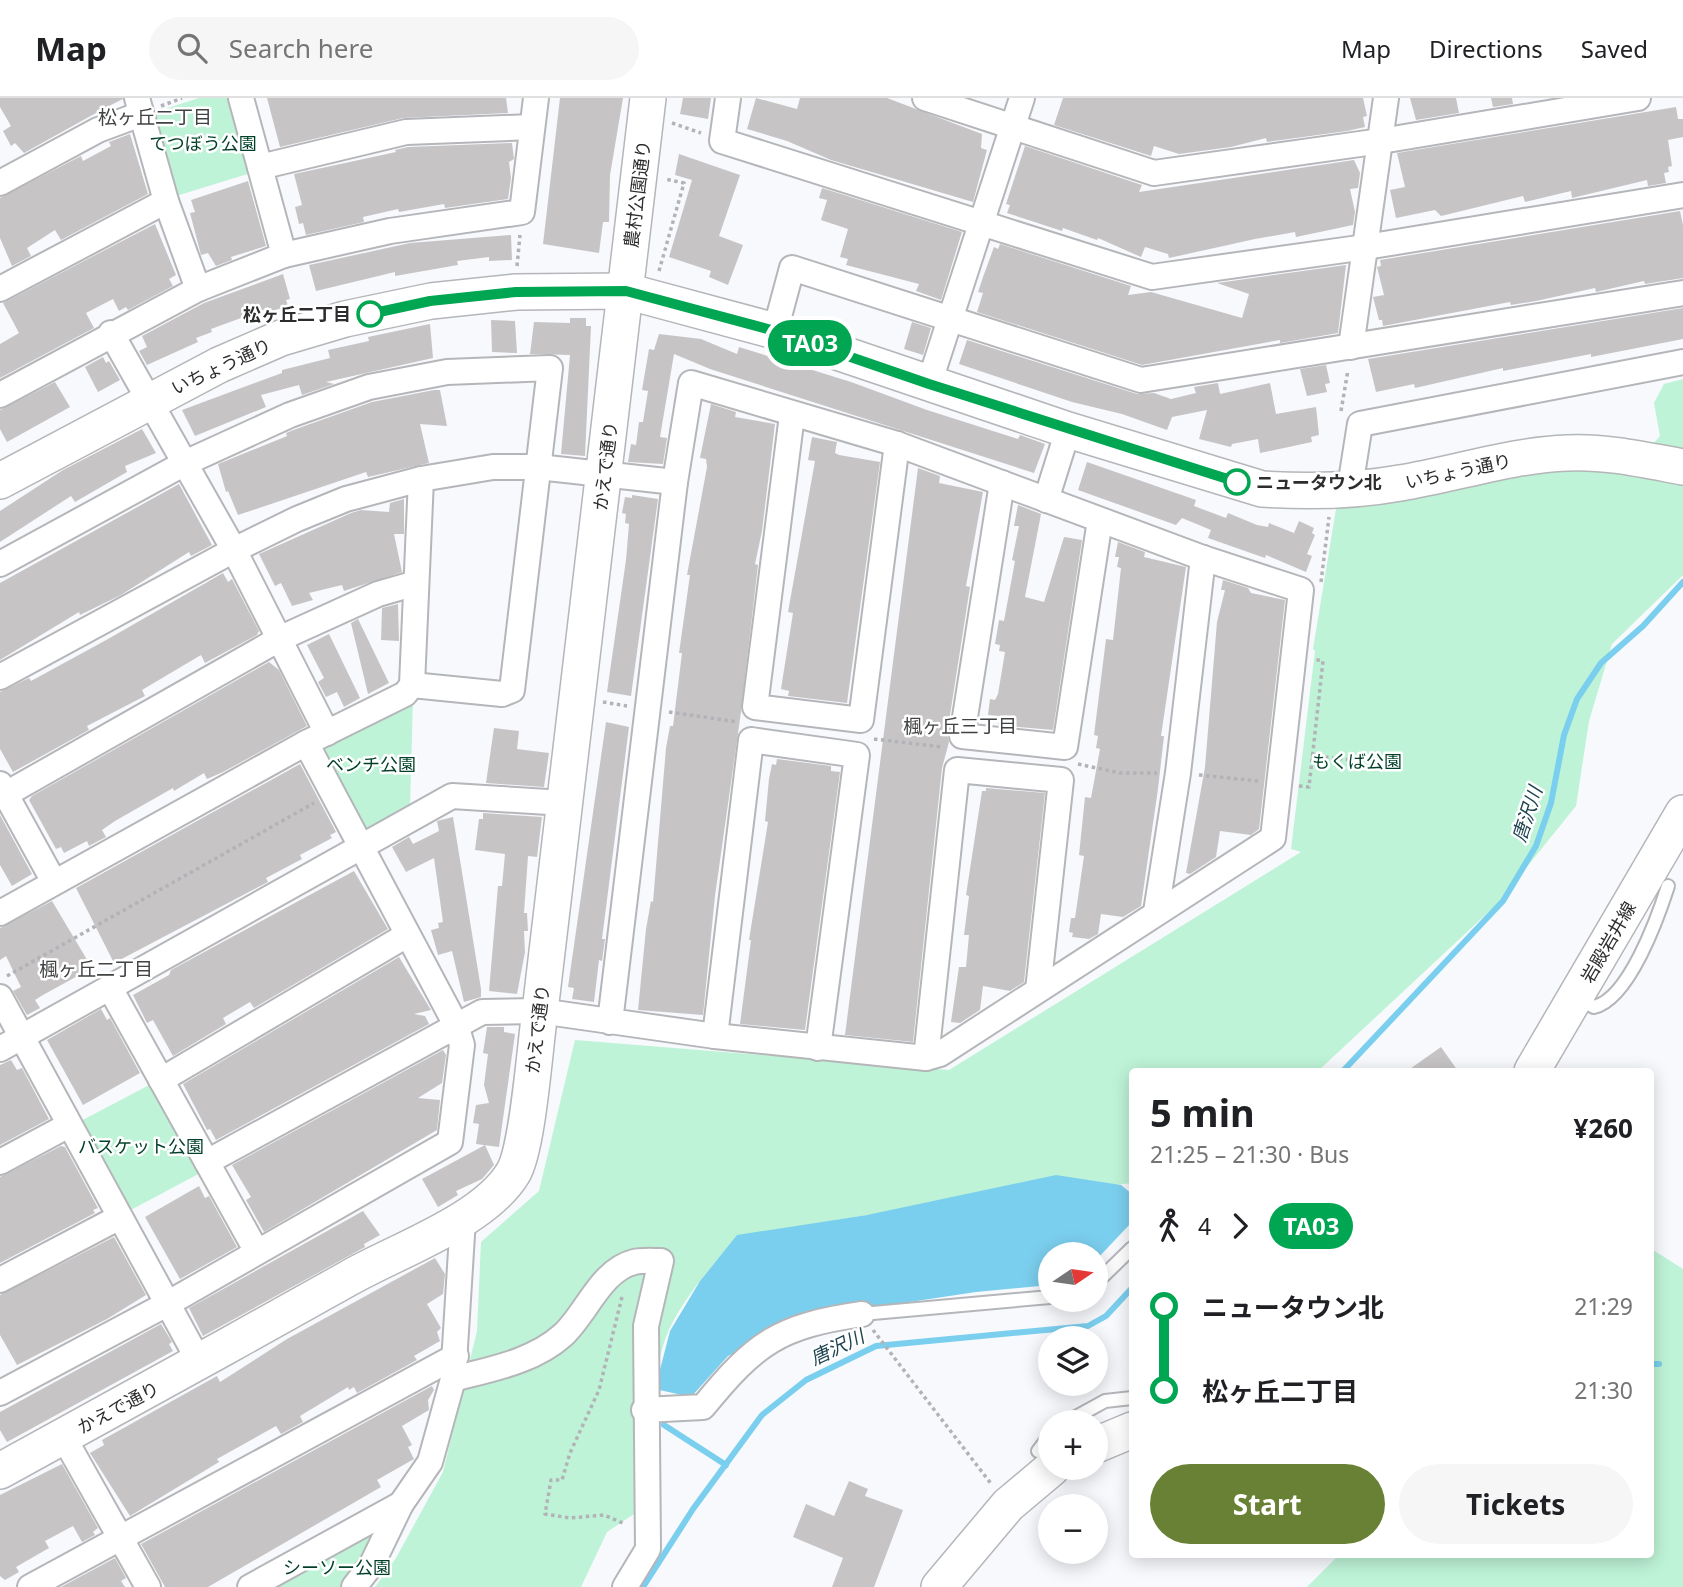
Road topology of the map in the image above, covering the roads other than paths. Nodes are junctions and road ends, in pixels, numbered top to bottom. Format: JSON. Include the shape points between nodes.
{"nodes":[{"id":1,"x":241,"y":98,"type":"edge"},
{"id":2,"x":536,"y":98,"type":"edge"},
{"id":3,"x":728,"y":98,"type":"edge"},
{"id":4,"x":925,"y":98,"type":"edge"},
{"id":5,"x":1022,"y":98,"type":"edge"},
{"id":6,"x":1386,"y":98,"type":"edge"},
{"id":7,"x":1638,"y":98,"type":"edge"},
{"id":8,"x":139,"y":106,"type":"edge"},
{"id":9,"x":647,"y":107,"type":"edge"},
{"id":10,"x":531,"y":127,"type":"junction"},
{"id":11,"x":1013,"y":127,"type":"junction"},
{"id":12,"x":1381,"y":141,"type":"junction"},
{"id":13,"x":260,"y":167,"type":"junction"},
{"id":14,"x":0,"y":183,"type":"edge"},
{"id":15,"x":1683,"y":195,"type":"edge"},
{"id":16,"x":166,"y":201,"type":"junction"},
{"id":17,"x":980,"y":223,"type":"junction"},
{"id":18,"x":1366,"y":247,"type":"junction"},
{"id":19,"x":284,"y":255,"type":"junction"},
{"id":20,"x":0,"y":289,"type":"edge"},
{"id":21,"x":198,"y":289,"type":"junction"},
{"id":22,"x":626,"y":291,"type":"junction"},
{"id":23,"x":1683,"y":293,"type":"edge"},
{"id":24,"x":948,"y":318,"type":"junction"},
{"id":25,"x":775,"y":331,"type":"junction"},
{"id":26,"x":111,"y":333,"type":"junction"},
{"id":27,"x":1351,"y":347,"type":"junction"},
{"id":28,"x":1683,"y":362,"type":"edge"},
{"id":29,"x":929,"y":384,"type":"junction"},
{"id":30,"x":0,"y":395,"type":"edge"},
{"id":31,"x":150,"y":399,"type":"junction"},
{"id":32,"x":792,"y":415,"type":"junction"},
{"id":33,"x":1068,"y":429,"type":"junction"},
{"id":34,"x":897,"y":444,"type":"junction"},
{"id":35,"x":185,"y":463,"type":"junction"},
{"id":36,"x":538,"y":467,"type":"junction"},
{"id":37,"x":1683,"y":467,"type":"edge"},
{"id":38,"x":605,"y":472,"type":"junction"},
{"id":39,"x":421,"y":479,"type":"junction"},
{"id":40,"x":0,"y":481,"type":"edge"},
{"id":41,"x":675,"y":482,"type":"junction"},
{"id":42,"x":1002,"y":483,"type":"junction"},
{"id":43,"x":1340,"y":499,"type":"junction"},
{"id":44,"x":1046,"y":500,"type":"junction"},
{"id":45,"x":1100,"y":520,"type":"junction"},
{"id":46,"x":234,"y":550,"type":"junction"},
{"id":47,"x":1203,"y":558,"type":"junction"},
{"id":48,"x":0,"y":564,"type":"edge"},
{"id":49,"x":416,"y":583,"type":"junction"},
{"id":50,"x":281,"y":638,"type":"junction"},
{"id":51,"x":0,"y":677,"type":"edge"},
{"id":52,"x":412,"y":685,"type":"junction"},
{"id":53,"x":316,"y":738,"type":"junction"},
{"id":54,"x":3,"y":789,"type":"edge"},
{"id":55,"x":564,"y":803,"type":"junction"},
{"id":56,"x":1683,"y":813,"type":"edge"},
{"id":57,"x":360,"y":848,"type":"junction"},
{"id":58,"x":54,"y":883,"type":"junction"},
{"id":59,"x":1668,"y":886,"type":"dead end"},
{"id":60,"x":0,"y":912,"type":"edge"},
{"id":61,"x":1156,"y":912,"type":"junction"},
{"id":62,"x":407,"y":935,"type":"junction"},
{"id":63,"x":110,"y":988,"type":"junction"},
{"id":64,"x":1038,"y":990,"type":"junction"},
{"id":65,"x":0,"y":997,"type":"edge"},
{"id":66,"x":1576,"y":997,"type":"junction"},
{"id":67,"x":540,"y":1011,"type":"junction"},
{"id":68,"x":610,"y":1022,"type":"junction"},
{"id":69,"x":456,"y":1025,"type":"junction"},
{"id":70,"x":715,"y":1036,"type":"junction"},
{"id":71,"x":11,"y":1043,"type":"edge"},
{"id":72,"x":818,"y":1048,"type":"junction"},
{"id":73,"x":926,"y":1058,"type":"junction"},
{"id":74,"x":1534,"y":1068,"type":"edge"},
{"id":75,"x":161,"y":1080,"type":"junction"},
{"id":76,"x":69,"y":1125,"type":"junction"},
{"id":77,"x":0,"y":1162,"type":"edge"},
{"id":78,"x":207,"y":1162,"type":"junction"},
{"id":79,"x":118,"y":1217,"type":"junction"},
{"id":80,"x":463,"y":1219,"type":"junction"},
{"id":81,"x":1129,"y":1251,"type":"edge"},
{"id":82,"x":257,"y":1252,"type":"junction"},
{"id":83,"x":1108,"y":1271,"type":"edge"},
{"id":84,"x":0,"y":1280,"type":"edge"},
{"id":85,"x":1038,"y":1299,"type":"edge"},
{"id":86,"x":167,"y":1304,"type":"junction"},
{"id":87,"x":868,"y":1323,"type":"joint"},
{"id":88,"x":200,"y":1363,"type":"junction"},
{"id":89,"x":454,"y":1368,"type":"junction"},
{"id":90,"x":0,"y":1394,"type":"edge"},
{"id":91,"x":1129,"y":1398,"type":"edge"},
{"id":92,"x":645,"y":1410,"type":"junction"},
{"id":93,"x":1089,"y":1410,"type":"edge"},
{"id":94,"x":1129,"y":1431,"type":"edge"},
{"id":95,"x":63,"y":1436,"type":"junction"},
{"id":96,"x":1108,"y":1440,"type":"edge"},
{"id":97,"x":1038,"y":1468,"type":"edge"},
{"id":98,"x":0,"y":1471,"type":"edge"},
{"id":99,"x":401,"y":1504,"type":"junction"},
{"id":100,"x":120,"y":1538,"type":"junction"},
{"id":101,"x":30,"y":1587,"type":"edge"},
{"id":102,"x":148,"y":1587,"type":"edge"},
{"id":103,"x":250,"y":1587,"type":"edge"},
{"id":104,"x":354,"y":1587,"type":"edge"},
{"id":105,"x":625,"y":1587,"type":"edge"},
{"id":106,"x":939,"y":1587,"type":"edge"}],
"edges":[{"from":1,"to":13,"type":"street"},
{"from":2,"to":10,"type":"street"},
{"from":3,"to":17,"type":"street","via":[[722,141]]},
{"from":4,"to":11,"type":"street"},
{"from":5,"to":11,"type":"street"},
{"from":6,"to":12,"type":"street"},
{"from":7,"to":12,"type":"street"},
{"from":8,"to":14,"type":"street"},
{"from":8,"to":16,"type":"street"},
{"from":9,"to":22,"type":"street","name":"農村公園通り"},
{"from":10,"to":13,"type":"street","via":[[406,132]]},
{"from":10,"to":19,"type":"street","via":[[522,212],[390,231]]},
{"from":11,"to":12,"type":"street","via":[[1154,173]]},
{"from":11,"to":17,"type":"street"},
{"from":12,"to":18,"type":"street"},
{"from":13,"to":19,"type":"street"},
{"from":15,"to":18,"type":"street"},
{"from":16,"to":20,"type":"street"},
{"from":16,"to":21,"type":"street"},
{"from":17,"to":18,"type":"street","via":[[1152,277]]},
{"from":17,"to":24,"type":"street"},
{"from":18,"to":27,"type":"street"},
{"from":19,"to":21,"type":"street"},
{"from":21,"to":26,"type":"street"},
{"from":22,"to":25,"type":"street","name":"いちょう通り"},
{"from":22,"to":31,"type":"street","name":"いちょう通り","via":[[516,292],[430,301],[345,319],[281,338]]},
{"from":22,"to":38,"type":"street","name":"かえで通り"},
{"from":23,"to":27,"type":"street"},
{"from":24,"to":25,"type":"street","via":[[792,268]]},
{"from":24,"to":27,"type":"street","via":[[1141,380]]},
{"from":24,"to":29,"type":"street"},
{"from":25,"to":29,"type":"street","name":"いちょう通り"},
{"from":26,"to":30,"type":"street"},
{"from":26,"to":31,"type":"street"},
{"from":28,"to":43,"type":"street","via":[[1360,424]]},
{"from":29,"to":33,"type":"street","name":"いちょう通り"},
{"from":31,"to":35,"type":"street"},
{"from":31,"to":40,"type":"street","name":"いちょう通り"},
{"from":32,"to":34,"type":"street"},
{"from":32,"to":34,"type":"street","via":[[755,707],[861,720]]},
{"from":32,"to":41,"type":"street","via":[[691,383]]},
{"from":33,"to":43,"type":"street","name":"いちょう通り","via":[[1262,489]]},
{"from":33,"to":44,"type":"street"},
{"from":34,"to":42,"type":"street"},
{"from":35,"to":36,"type":"street","via":[[290,415],[369,387],[447,372],[550,368]]},
{"from":35,"to":46,"type":"street"},
{"from":35,"to":48,"type":"street"},
{"from":36,"to":38,"type":"street"},
{"from":36,"to":39,"type":"street","via":[[493,467]]},
{"from":36,"to":52,"type":"street","via":[[512,690],[502,694]]},
{"from":37,"to":43,"type":"street","name":"いちょう通り","via":[[1614,454],[1567,453],[1527,457]]},
{"from":38,"to":41,"type":"street"},
{"from":38,"to":55,"type":"street","name":"かえで通り"},
{"from":39,"to":46,"type":"street","via":[[346,499]]},
{"from":39,"to":49,"type":"street"},
{"from":41,"to":68,"type":"street"},
{"from":42,"to":44,"type":"street"},
{"from":42,"to":45,"type":"street","via":[[962,736],[1065,747]]},
{"from":44,"to":45,"type":"street"},
{"from":45,"to":47,"type":"street"},
{"from":46,"to":50,"type":"street"},
{"from":46,"to":51,"type":"street"},
{"from":47,"to":61,"type":"street","via":[[1178,773]]},
{"from":47,"to":61,"type":"street","via":[[1301,590],[1286,785],[1273,838],[1267,844]]},
{"from":49,"to":50,"type":"street","via":[[378,594]]},
{"from":49,"to":52,"type":"street"},
{"from":50,"to":53,"type":"street"},
{"from":50,"to":54,"type":"street"},
{"from":52,"to":53,"type":"street","via":[[405,694]]},
{"from":53,"to":57,"type":"street","via":[[332,795]]},
{"from":53,"to":58,"type":"street"},
{"from":54,"to":58,"type":"street"},
{"from":55,"to":57,"type":"street","via":[[452,796]]},
{"from":55,"to":67,"type":"street","name":"かえで通り"},
{"from":56,"to":66,"type":"street","name":"岩殿岩井線"},
{"from":57,"to":62,"type":"street"},
{"from":57,"to":63,"type":"street"},
{"from":58,"to":60,"type":"street"},
{"from":59,"to":66,"type":"lane","via":[[1649,937],[1623,983],[1601,1006]]},
{"from":61,"to":64,"type":"street"},
{"from":62,"to":69,"type":"street"},
{"from":62,"to":75,"type":"street"},
{"from":63,"to":71,"type":"street"},
{"from":63,"to":75,"type":"street"},
{"from":64,"to":73,"type":"street","via":[[940,1054]]},
{"from":64,"to":73,"type":"street","via":[[1061,780],[957,770]]},
{"from":65,"to":71,"type":"street"},
{"from":66,"to":74,"type":"street","name":"岩殿岩井線"},
{"from":67,"to":68,"type":"street"},
{"from":67,"to":69,"type":"street","via":[[482,1012]]},
{"from":67,"to":80,"type":"street","name":"かえで通り","via":[[516,1170],[489,1202]]},
{"from":68,"to":70,"type":"street"},
{"from":69,"to":78,"type":"street"},
{"from":69,"to":82,"type":"street","via":[[462,1045],[450,1142]]},
{"from":70,"to":72,"type":"street"},
{"from":70,"to":72,"type":"street","via":[[751,740],[857,755]]},
{"from":71,"to":76,"type":"street"},
{"from":72,"to":73,"type":"street"},
{"from":75,"to":78,"type":"street"},
{"from":76,"to":77,"type":"street"},
{"from":76,"to":79,"type":"street"},
{"from":78,"to":82,"type":"street"},
{"from":79,"to":84,"type":"street"},
{"from":79,"to":86,"type":"street"},
{"from":80,"to":88,"type":"street","name":"かえで通り","via":[[351,1276]]},
{"from":80,"to":89,"type":"street"},
{"from":81,"to":83,"type":"lane"},
{"from":82,"to":86,"type":"street"},
{"from":85,"to":87,"type":"lane"},
{"from":86,"to":88,"type":"street"},
{"from":86,"to":90,"type":"street"},
{"from":87,"to":92,"type":"street","via":[[815,1321],[771,1338],[732,1371],[703,1407]]},
{"from":88,"to":95,"type":"street","name":"かえで通り"},
{"from":89,"to":92,"type":"street","via":[[537,1353],[564,1334],[598,1290],[629,1265],[661,1261],[646,1326]]},
{"from":89,"to":99,"type":"street","via":[[430,1462]]},
{"from":89,"to":100,"type":"street"},
{"from":91,"to":93,"type":"lane","via":[[1105,1401]]},
{"from":92,"to":105,"type":"street","via":[[648,1549]]},
{"from":94,"to":96,"type":"street"},
{"from":95,"to":98,"type":"street","name":"かえで通り"},
{"from":95,"to":100,"type":"street"},
{"from":97,"to":106,"type":"street"},
{"from":99,"to":103,"type":"street"},
{"from":99,"to":104,"type":"street","via":[[372,1564]]},
{"from":100,"to":101,"type":"street"},
{"from":100,"to":102,"type":"street"}]}
